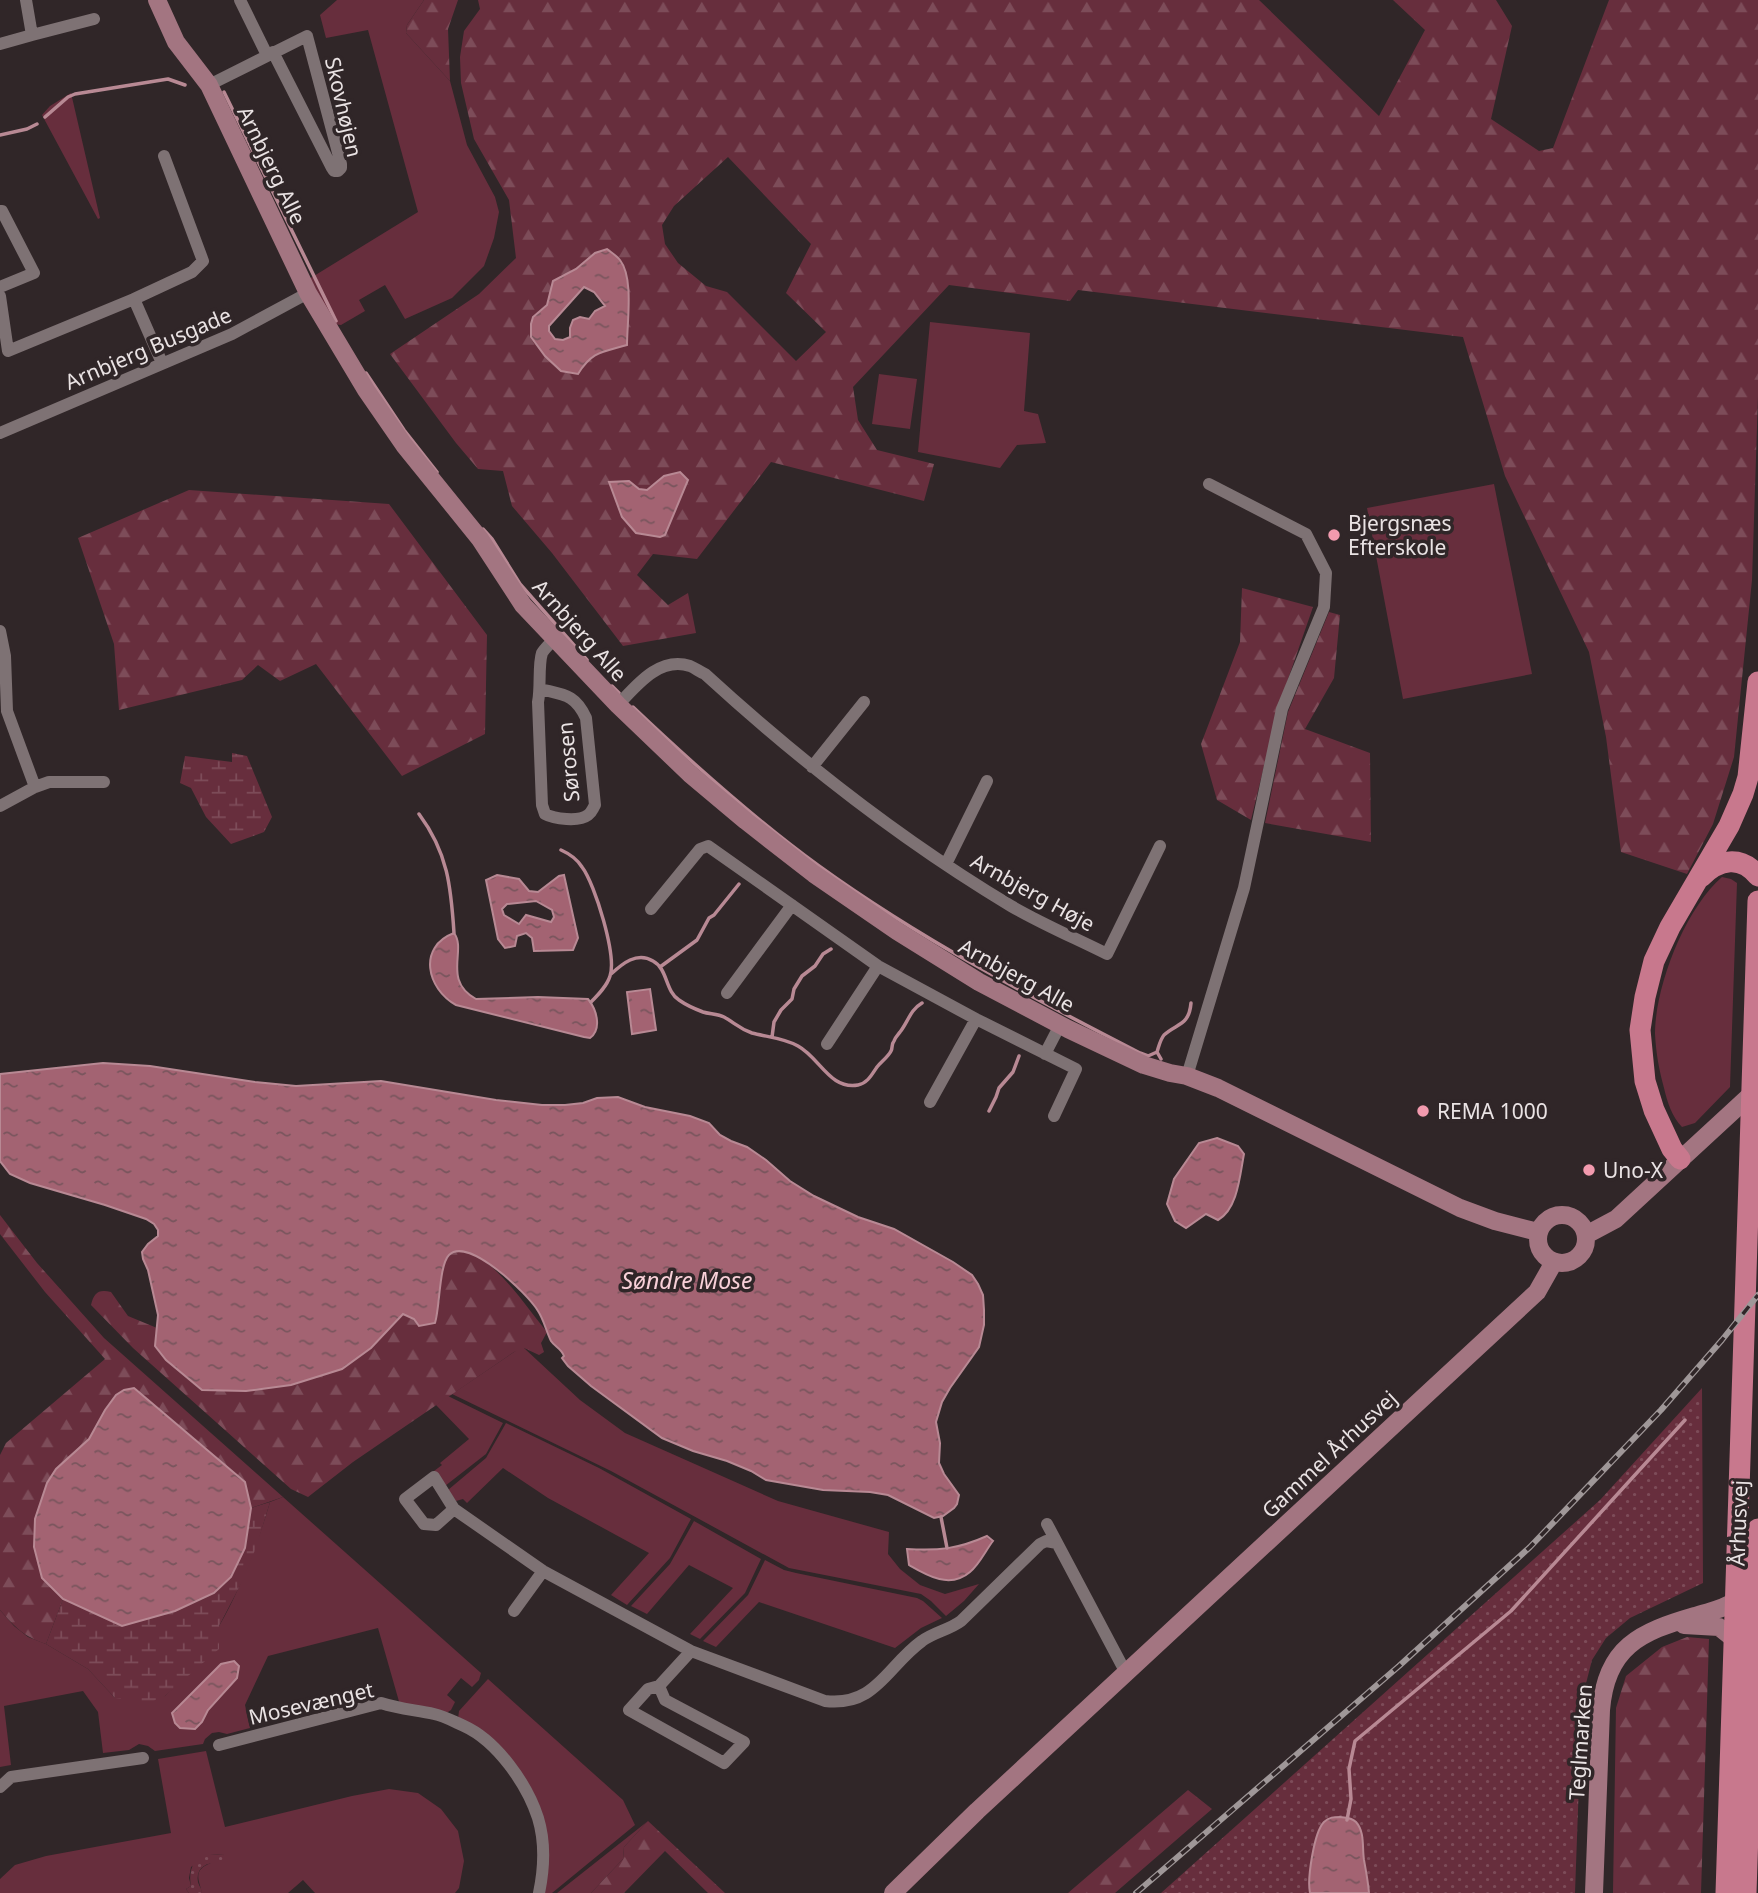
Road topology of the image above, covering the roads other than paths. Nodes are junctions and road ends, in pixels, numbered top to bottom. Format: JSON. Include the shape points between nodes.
{"nodes":[{"id":1,"x":26,"y":0,"type":"edge"},
{"id":2,"x":157,"y":0,"type":"edge"},
{"id":3,"x":240,"y":0,"type":"edge"},
{"id":4,"x":94,"y":19,"type":"dead end"},
{"id":5,"x":32,"y":35,"type":"junction"},
{"id":6,"x":0,"y":44,"type":"edge"},
{"id":7,"x":270,"y":54,"type":"junction"},
{"id":8,"x":208,"y":85,"type":"junction"},
{"id":9,"x":164,"y":156,"type":"dead end"},
{"id":10,"x":0,"y":211,"type":"edge"},
{"id":11,"x":0,"y":287,"type":"edge"},
{"id":12,"x":308,"y":293,"type":"junction"},
{"id":13,"x":0,"y":296,"type":"edge"},
{"id":14,"x":134,"y":299,"type":"junction"},
{"id":15,"x":162,"y":363,"type":"junction"},
{"id":16,"x":0,"y":433,"type":"edge"},
{"id":17,"x":1209,"y":484,"type":"dead end"},
{"id":18,"x":0,"y":631,"type":"edge"},
{"id":19,"x":554,"y":639,"type":"junction"},
{"id":20,"x":1758,"y":682,"type":"edge"},
{"id":21,"x":540,"y":689,"type":"junction"},
{"id":22,"x":864,"y":702,"type":"dead end"},
{"id":23,"x":618,"y":705,"type":"junction"},
{"id":24,"x":812,"y":767,"type":"junction"},
{"id":25,"x":104,"y":782,"type":"dead end"},
{"id":26,"x":987,"y":782,"type":"dead end"},
{"id":27,"x":35,"y":787,"type":"junction"},
{"id":28,"x":0,"y":806,"type":"edge"},
{"id":29,"x":1160,"y":846,"type":"dead end"},
{"id":30,"x":946,"y":864,"type":"junction"},
{"id":31,"x":1758,"y":876,"type":"edge"},
{"id":32,"x":1699,"y":878,"type":"junction"},
{"id":33,"x":1758,"y":901,"type":"edge"},
{"id":34,"x":792,"y":905,"type":"junction"},
{"id":35,"x":651,"y":909,"type":"dead end"},
{"id":36,"x":878,"y":966,"type":"junction"},
{"id":37,"x":727,"y":993,"type":"dead end"},
{"id":38,"x":976,"y":1019,"type":"junction"},
{"id":39,"x":1060,"y":1025,"type":"junction"},
{"id":40,"x":827,"y":1044,"type":"dead end"},
{"id":41,"x":1045,"y":1054,"type":"junction"},
{"id":42,"x":1187,"y":1076,"type":"junction"},
{"id":43,"x":1758,"y":1088,"type":"edge"},
{"id":44,"x":930,"y":1102,"type":"dead end"},
{"id":45,"x":1054,"y":1116,"type":"dead end"},
{"id":46,"x":1680,"y":1159,"type":"junction"},
{"id":47,"x":1538,"y":1232,"type":"junction"},
{"id":48,"x":1586,"y":1235,"type":"junction"},
{"id":49,"x":1554,"y":1262,"type":"junction"},
{"id":50,"x":454,"y":1509,"type":"dead end"},
{"id":51,"x":1047,"y":1524,"type":"dead end"},
{"id":52,"x":1758,"y":1529,"type":"edge"},
{"id":53,"x":1057,"y":1543,"type":"junction"},
{"id":54,"x":543,"y":1571,"type":"junction"},
{"id":55,"x":1735,"y":1601,"type":"junction"},
{"id":56,"x":514,"y":1611,"type":"dead end"},
{"id":57,"x":1666,"y":1624,"type":"junction"},
{"id":58,"x":1734,"y":1639,"type":"junction"},
{"id":59,"x":691,"y":1651,"type":"junction"},
{"id":60,"x":1126,"y":1673,"type":"junction"},
{"id":61,"x":659,"y":1686,"type":"junction"},
{"id":62,"x":219,"y":1745,"type":"dead end"},
{"id":63,"x":143,"y":1758,"type":"dead end"},
{"id":64,"x":0,"y":1787,"type":"edge"},
{"id":65,"x":539,"y":1893,"type":"edge"},
{"id":66,"x":892,"y":1893,"type":"edge"},
{"id":67,"x":1594,"y":1893,"type":"edge"},
{"id":68,"x":1726,"y":1893,"type":"edge"},
{"id":69,"x":1746,"y":1893,"type":"edge"}],
"edges":[{"from":1,"to":5,"type":"street"},
{"from":2,"to":8,"type":"street","name":"Arnbjerg Alle","via":[[177,41]]},
{"from":3,"to":7,"type":"street","name":"Skovhøjen"},
{"from":4,"to":5,"type":"street"},
{"from":5,"to":6,"type":"street"},
{"from":7,"to":7,"type":"street","name":"Skovhøjen","via":[[307,36],[341,164],[338,171],[332,168]]},
{"from":7,"to":8,"type":"street","name":"Skovhøjen"},
{"from":8,"to":12,"type":"street","name":"Arnbjerg Alle"},
{"from":9,"to":14,"type":"street","via":[[203,261],[192,272]]},
{"from":10,"to":11,"type":"street","via":[[34,273]]},
{"from":12,"to":15,"type":"street","name":"Arnbjerg Busgade","via":[[258,321]]},
{"from":12,"to":19,"type":"street","name":"Arnbjerg Alle","via":[[404,445],[480,539],[523,605]]},
{"from":13,"to":14,"type":"street","via":[[8,351]]},
{"from":14,"to":15,"type":"street"},
{"from":15,"to":16,"type":"street","name":"Arnbjerg Busgade"},
{"from":17,"to":42,"type":"street","via":[[1306,534],[1326,573],[1324,607],[1282,709],[1244,888]]},
{"from":18,"to":27,"type":"street","via":[[7,710]]},
{"from":19,"to":21,"type":"street","name":"Sørosen","via":[[541,656]]},
{"from":19,"to":23,"type":"street","name":"Arnbjerg Alle"},
{"from":20,"to":32,"type":"main road","via":[[1743,794]]},
{"from":21,"to":21,"type":"street","name":"Sørosen","via":[[545,814],[554,819],[584,818],[595,805],[586,718],[572,697]]},
{"from":22,"to":24,"type":"street"},
{"from":23,"to":24,"type":"street","name":"Arnbjerg Høje","via":[[651,673],[675,665],[689,666],[705,674]]},
{"from":23,"to":39,"type":"street","name":"Arnbjerg Alle","via":[[690,774],[814,874],[979,982]]},
{"from":24,"to":30,"type":"street","name":"Arnbjerg Høje"},
{"from":25,"to":27,"type":"street","via":[[49,782]]},
{"from":26,"to":30,"type":"street","name":"Arnbjerg Høje"},
{"from":27,"to":28,"type":"street"},
{"from":29,"to":30,"type":"street","name":"Arnbjerg Høje","via":[[1107,954],[1013,907]]},
{"from":31,"to":32,"type":"main road","via":[[1747,865],[1728,862]]},
{"from":32,"to":46,"type":"main road","via":[[1654,961],[1640,1030],[1645,1081],[1654,1110]]},
{"from":33,"to":55,"type":"main road","name":"Århusvej"},
{"from":34,"to":35,"type":"street","via":[[708,845]]},
{"from":34,"to":36,"type":"street"},
{"from":34,"to":37,"type":"street"},
{"from":36,"to":38,"type":"street"},
{"from":36,"to":40,"type":"street"},
{"from":38,"to":41,"type":"street"},
{"from":38,"to":44,"type":"street"},
{"from":39,"to":41,"type":"street"},
{"from":39,"to":42,"type":"street","name":"Arnbjerg Alle","via":[[1144,1065]]},
{"from":41,"to":45,"type":"street","via":[[1076,1069]]},
{"from":42,"to":47,"type":"street","name":"Arnbjerg Alle","via":[[1460,1208]]},
{"from":43,"to":46,"type":"street"},
{"from":46,"to":48,"type":"street","via":[[1616,1219]]},
{"from":47,"to":48,"type":"street","via":[[1552,1216],[1566,1215],[1579,1222]]},
{"from":47,"to":49,"type":"street","via":[[1541,1251]]},
{"from":48,"to":49,"type":"street","via":[[1580,1255],[1568,1262]]},
{"from":49,"to":60,"type":"street","name":"Gammel Århusvej","via":[[1537,1292]]},
{"from":50,"to":54,"type":"street"},
{"from":51,"to":53,"type":"street"},
{"from":52,"to":69,"type":"main road","name":"Århusvej"},
{"from":53,"to":59,"type":"street","via":[[1040,1544],[961,1621],[923,1640],[855,1700],[825,1701]]},
{"from":53,"to":60,"type":"street"},
{"from":54,"to":56,"type":"street"},
{"from":54,"to":59,"type":"street"},
{"from":55,"to":57,"type":"street","name":"Teglmarken","via":[[1719,1611]]},
{"from":55,"to":58,"type":"main road","name":"Århusvej"},
{"from":57,"to":58,"type":"street","name":"Teglmarken","via":[[1719,1628]]},
{"from":57,"to":67,"type":"street","name":"Teglmarken","via":[[1636,1639],[1605,1681]]},
{"from":58,"to":68,"type":"main road","name":"Århusvej"},
{"from":59,"to":61,"type":"street"},
{"from":60,"to":66,"type":"street","name":"Gammel Århusvej"},
{"from":61,"to":61,"type":"street","via":[[648,1689],[629,1710],[724,1763],[744,1742],[665,1700]]},
{"from":62,"to":65,"type":"street","name":"Mosevænget","via":[[381,1703],[436,1714],[468,1728],[510,1765],[526,1790],[543,1846]]},
{"from":63,"to":64,"type":"street","via":[[11,1777]]}]}
